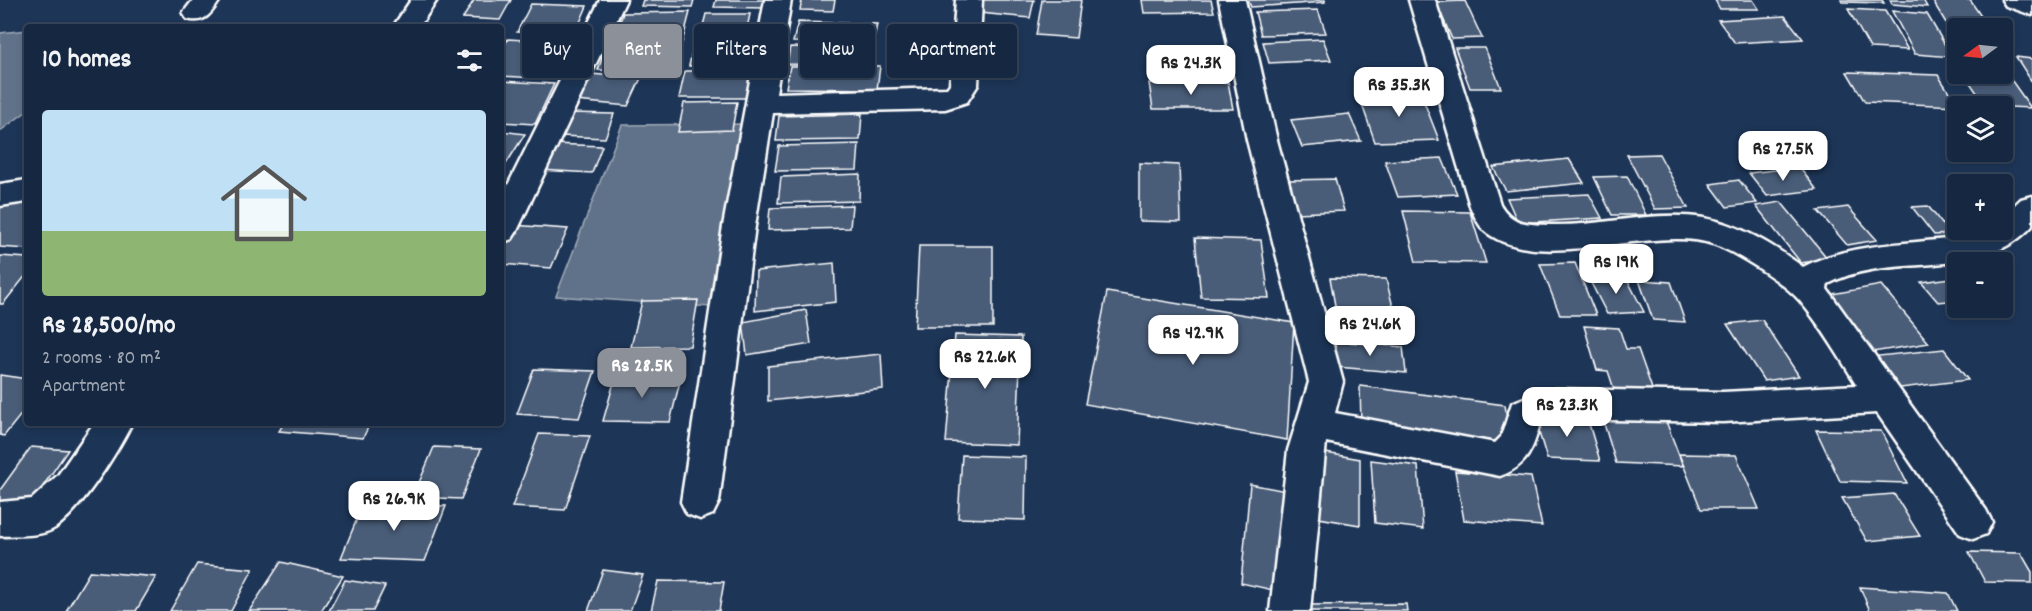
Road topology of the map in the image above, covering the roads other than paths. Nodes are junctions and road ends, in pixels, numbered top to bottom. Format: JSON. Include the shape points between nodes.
{"nodes":[{"id":1,"x":424,"y":0,"type":"edge"},
{"id":2,"x":613,"y":0,"type":"edge"},
{"id":3,"x":778,"y":0,"type":"edge"},
{"id":4,"x":969,"y":0,"type":"edge"},
{"id":5,"x":1232,"y":0,"type":"edge"},
{"id":6,"x":1422,"y":0,"type":"edge"},
{"id":7,"x":2015,"y":0,"type":"edge"},
{"id":8,"x":2032,"y":7,"type":"edge"},
{"id":9,"x":408,"y":24,"type":"edge"},
{"id":10,"x":760,"y":103,"type":"junction"},
{"id":11,"x":24,"y":191,"type":"edge"},
{"id":12,"x":0,"y":195,"type":"edge"},
{"id":13,"x":2032,"y":207,"type":"edge"},
{"id":14,"x":504,"y":225,"type":"edge"},
{"id":15,"x":1811,"y":291,"type":"junction"},
{"id":16,"x":1886,"y":398,"type":"junction"},
{"id":17,"x":1314,"y":424,"type":"junction"},
{"id":18,"x":112,"y":426,"type":"edge"},
{"id":19,"x":700,"y":502,"type":"dead end"},
{"id":20,"x":0,"y":519,"type":"edge"},
{"id":21,"x":1973,"y":522,"type":"dead end"},
{"id":22,"x":1290,"y":611,"type":"edge"}],
"edges":[{"from":1,"to":9,"type":"street"},
{"from":2,"to":14,"type":"street"},
{"from":3,"to":10,"type":"street"},
{"from":4,"to":10,"type":"street","via":[[964,85],[957,94],[945,99]]},
{"from":5,"to":17,"type":"street","via":[[1262,140],[1326,382]]},
{"from":6,"to":15,"type":"street","via":[[1485,206],[1498,225],[1519,235],[1549,238],[1679,227],[1706,231],[1739,243]]},
{"from":7,"to":8,"type":"street"},
{"from":10,"to":19,"type":"street"},
{"from":11,"to":12,"type":"street"},
{"from":13,"to":15,"type":"street","via":[[2017,224],[1986,242],[1841,263],[1812,277]]},
{"from":15,"to":16,"type":"street"},
{"from":16,"to":17,"type":"street","via":[[1723,407],[1556,404],[1525,414],[1517,445],[1500,460]]},
{"from":16,"to":21,"type":"street"},
{"from":17,"to":22,"type":"street","via":[[1306,450]]},
{"from":18,"to":20,"type":"street","via":[[71,487],[41,516]]}]}
